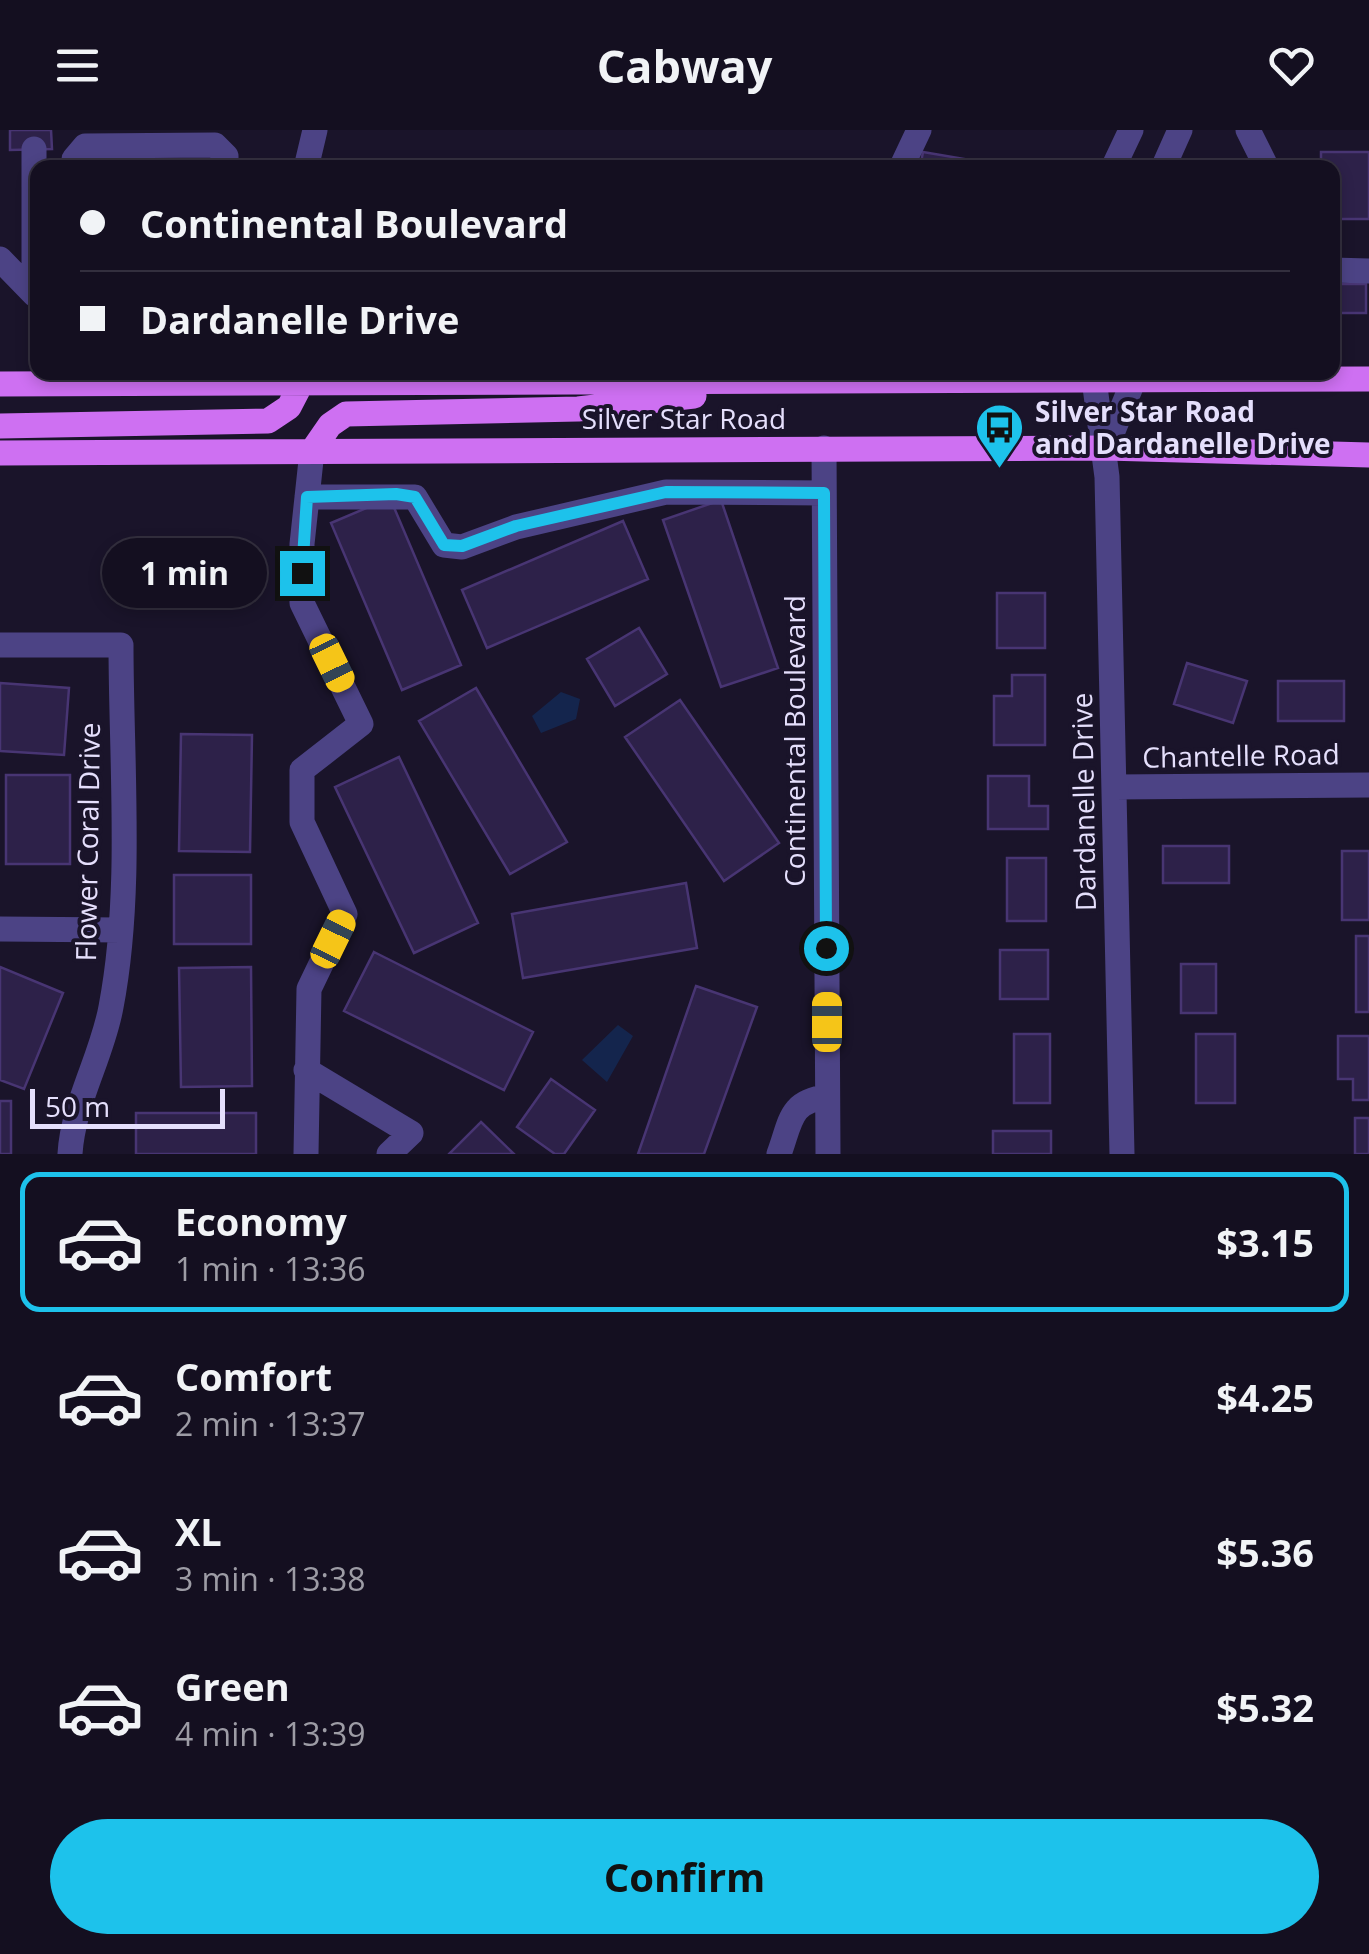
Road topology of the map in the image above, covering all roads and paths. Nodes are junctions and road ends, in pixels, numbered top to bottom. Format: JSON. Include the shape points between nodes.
{"nodes":[{"id":1,"x":315,"y":130,"type":"edge"},
{"id":2,"x":919,"y":130,"type":"edge"},
{"id":3,"x":1131,"y":130,"type":"edge"},
{"id":4,"x":1180,"y":130,"type":"edge"},
{"id":5,"x":1248,"y":130,"type":"edge"},
{"id":6,"x":34,"y":150,"type":"dead end"},
{"id":7,"x":175,"y":156,"type":"edge"},
{"id":8,"x":34,"y":160,"type":"edge"},
{"id":9,"x":74,"y":160,"type":"edge"},
{"id":10,"x":226,"y":160,"type":"edge"},
{"id":11,"x":308,"y":160,"type":"edge"},
{"id":12,"x":905,"y":160,"type":"edge"},
{"id":13,"x":1117,"y":160,"type":"edge"},
{"id":14,"x":1167,"y":160,"type":"edge"},
{"id":15,"x":1263,"y":160,"type":"edge"},
{"id":16,"x":0,"y":260,"type":"edge"},
{"id":17,"x":1340,"y":270,"type":"edge"},
{"id":18,"x":1369,"y":272,"type":"edge"},
{"id":19,"x":30,"y":288,"type":"edge"},
{"id":20,"x":0,"y":294,"type":"edge"},
{"id":21,"x":30,"y":294,"type":"edge"},
{"id":22,"x":1340,"y":379,"type":"edge"},
{"id":23,"x":1369,"y":379,"type":"edge"},
{"id":24,"x":173,"y":380,"type":"edge"},
{"id":25,"x":301,"y":380,"type":"edge"},
{"id":26,"x":737,"y":380,"type":"edge"},
{"id":27,"x":836,"y":380,"type":"edge"},
{"id":28,"x":1094,"y":380,"type":"edge"},
{"id":29,"x":1135,"y":380,"type":"edge"},
{"id":30,"x":818,"y":382,"type":"junction"},
{"id":31,"x":0,"y":384,"type":"edge"},
{"id":32,"x":0,"y":426,"type":"edge"},
{"id":33,"x":824,"y":448,"type":"junction"},
{"id":34,"x":1106,"y":448,"type":"junction"},
{"id":35,"x":312,"y":451,"type":"junction"},
{"id":36,"x":0,"y":453,"type":"edge"},
{"id":37,"x":1369,"y":454,"type":"edge"},
{"id":38,"x":824,"y":493,"type":"junction"},
{"id":39,"x":307,"y":497,"type":"junction"},
{"id":40,"x":0,"y":645,"type":"edge"},
{"id":41,"x":1369,"y":785,"type":"edge"},
{"id":42,"x":1114,"y":787,"type":"junction"},
{"id":43,"x":0,"y":929,"type":"edge"},
{"id":44,"x":121,"y":930,"type":"junction"},
{"id":45,"x":306,"y":1070,"type":"junction"},
{"id":46,"x":828,"y":1098,"type":"junction"},
{"id":47,"x":70,"y":1154,"type":"edge"},
{"id":48,"x":306,"y":1154,"type":"edge"},
{"id":49,"x":389,"y":1154,"type":"edge"},
{"id":50,"x":780,"y":1154,"type":"edge"},
{"id":51,"x":828,"y":1154,"type":"edge"},
{"id":52,"x":1122,"y":1154,"type":"edge"}],
"edges":[{"from":1,"to":11,"type":"street"},
{"from":2,"to":12,"type":"street"},
{"from":3,"to":13,"type":"street"},
{"from":4,"to":14,"type":"street"},
{"from":5,"to":15,"type":"street"},
{"from":6,"to":8,"type":"street"},
{"from":7,"to":9,"type":"street","via":[[86,146]]},
{"from":7,"to":10,"type":"street","via":[[215,145]]},
{"from":16,"to":19,"type":"street"},
{"from":17,"to":18,"type":"street"},
{"from":20,"to":21,"type":"street"},
{"from":22,"to":23,"type":"main road","name":"Silver Star Road"},
{"from":24,"to":31,"type":"main road","name":"Silver Star Road"},
{"from":25,"to":32,"type":"main road","via":[[290,407],[268,422]]},
{"from":26,"to":30,"type":"main road","name":"Silver Star Road"},
{"from":27,"to":30,"type":"main road","name":"Silver Star Road"},
{"from":28,"to":34,"type":"street","name":"Dardanelle Drive"},
{"from":29,"to":34,"type":"street","name":"Dardanelle Drive"},
{"from":30,"to":35,"type":"main road","via":[[578,409],[346,414]]},
{"from":33,"to":34,"type":"main road","name":"Silver Star Road"},
{"from":33,"to":35,"type":"main road","name":"Silver Star Road"},
{"from":33,"to":38,"type":"street","name":"Continental Boulevard"},
{"from":34,"to":37,"type":"main road","name":"Silver Star Road"},
{"from":34,"to":42,"type":"street","name":"Dardanelle Drive"},
{"from":35,"to":36,"type":"main road","name":"Silver Star Road"},
{"from":35,"to":39,"type":"street"},
{"from":38,"to":39,"type":"street","via":[[666,492],[516,526],[462,546],[444,545],[415,497]]},
{"from":38,"to":46,"type":"street","name":"Continental Boulevard"},
{"from":39,"to":45,"type":"street","via":[[302,602],[361,724],[302,770],[302,822],[345,914],[308,989]]},
{"from":40,"to":44,"type":"street","name":"Flower Coral Drive","via":[[121,645]]},
{"from":41,"to":42,"type":"street","name":"Chantelle Road"},
{"from":42,"to":52,"type":"street","name":"Dardanelle Drive"},
{"from":43,"to":44,"type":"street"},
{"from":44,"to":47,"type":"street","name":"Flower Coral Drive","via":[[111,1009],[72,1126]]},
{"from":45,"to":48,"type":"street"},
{"from":45,"to":49,"type":"street","via":[[412,1133]]},
{"from":46,"to":50,"type":"street","via":[[797,1106]]},
{"from":46,"to":51,"type":"street","name":"Continental Boulevard"}]}
